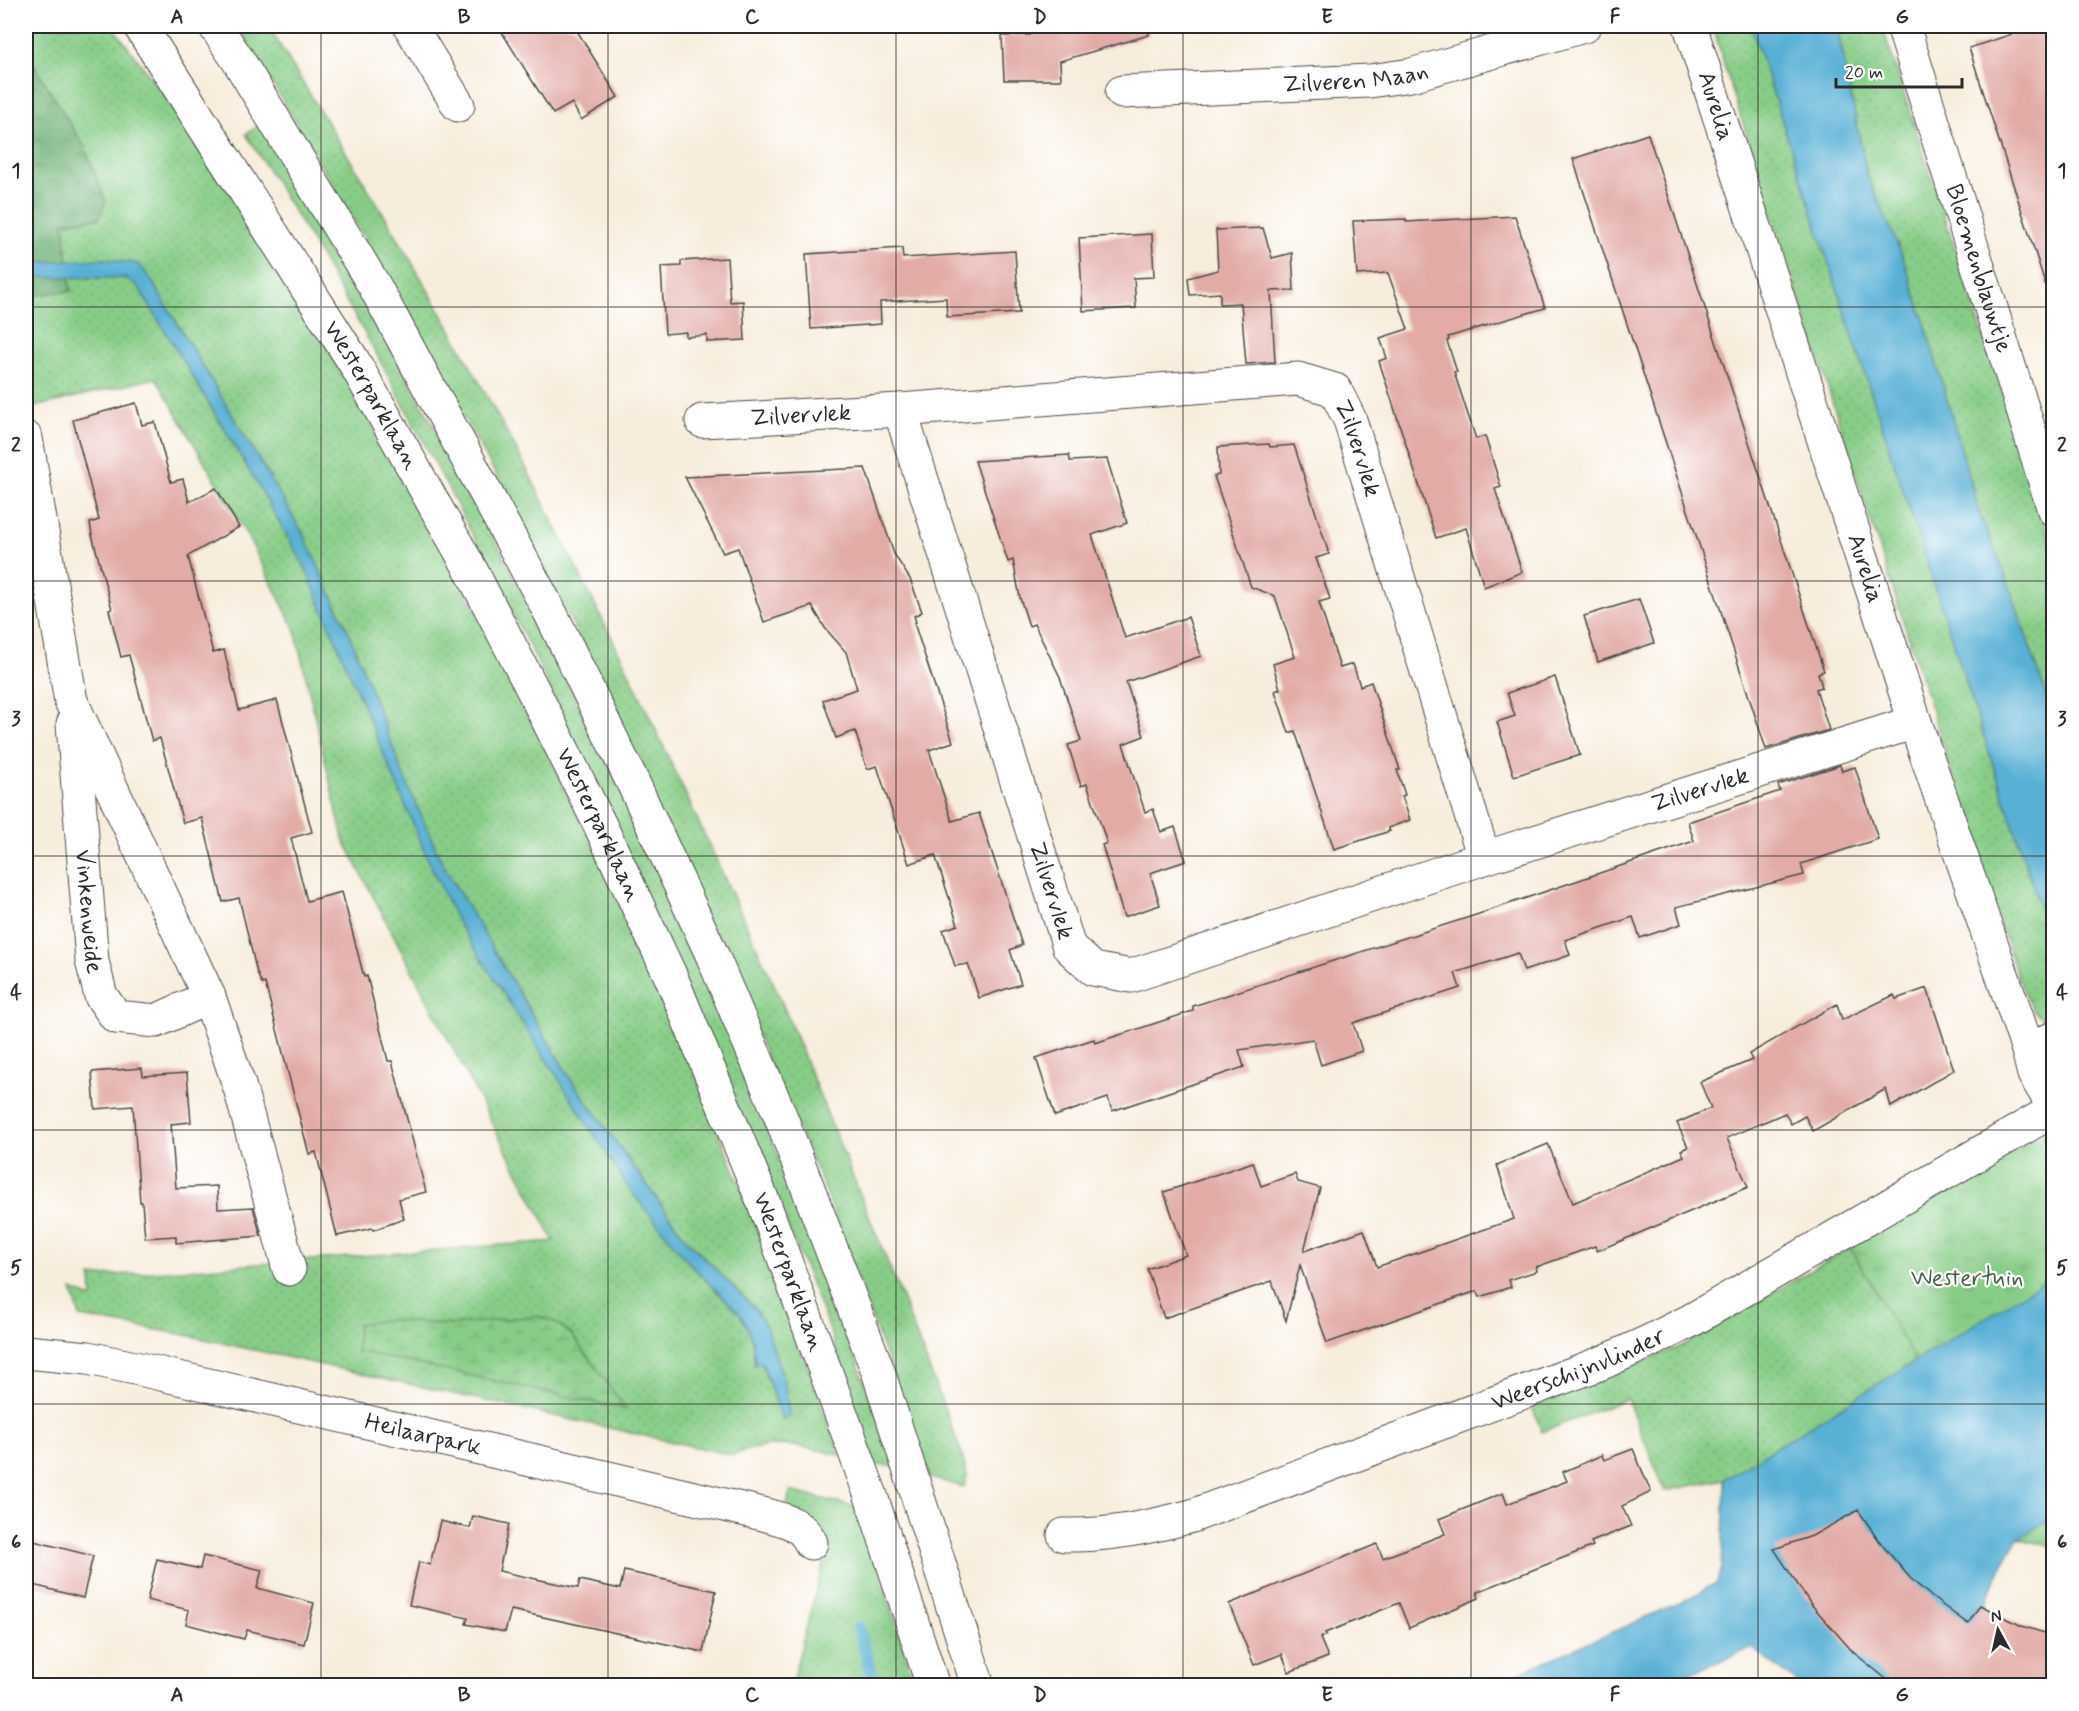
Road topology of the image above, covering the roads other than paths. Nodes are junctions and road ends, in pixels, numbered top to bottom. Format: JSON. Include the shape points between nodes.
{"nodes":[{"id":1,"x":140,"y":26,"type":"edge"},
{"id":2,"x":215,"y":26,"type":"edge"},
{"id":3,"x":410,"y":26,"type":"edge"},
{"id":4,"x":1584,"y":26,"type":"edge"},
{"id":5,"x":1690,"y":26,"type":"edge"},
{"id":6,"x":1903,"y":26,"type":"edge"},
{"id":7,"x":1122,"y":92,"type":"dead end"},
{"id":8,"x":458,"y":105,"type":"dead end"},
{"id":9,"x":900,"y":411,"type":"junction"},
{"id":10,"x":702,"y":421,"type":"dead end"},
{"id":11,"x":26,"y":438,"type":"edge"},
{"id":12,"x":2054,"y":510,"type":"edge"},
{"id":13,"x":71,"y":701,"type":"junction"},
{"id":14,"x":1915,"y":722,"type":"junction"},
{"id":15,"x":1484,"y":858,"type":"junction"},
{"id":16,"x":209,"y":997,"type":"junction"},
{"id":17,"x":2041,"y":1044,"type":"edge"},
{"id":18,"x":2054,"y":1108,"type":"edge"},
{"id":19,"x":289,"y":1269,"type":"dead end"},
{"id":20,"x":26,"y":1352,"type":"edge"},
{"id":21,"x":1064,"y":1535,"type":"dead end"},
{"id":22,"x":811,"y":1543,"type":"dead end"},
{"id":23,"x":933,"y":1686,"type":"edge"},
{"id":24,"x":978,"y":1686,"type":"edge"}],
"edges":[{"from":1,"to":23,"type":"street","name":"Westerparklaan","via":[[354,362],[471,570],[600,825],[671,977],[765,1206],[871,1496]]},
{"from":2,"to":24,"type":"street","name":"Westerparklaan","via":[[374,285],[551,614],[636,789],[713,957],[839,1267],[878,1371]]},
{"from":3,"to":8,"type":"street"},
{"from":4,"to":7,"type":"street","name":"Zilveren Maan","via":[[1446,67],[1370,81]]},
{"from":5,"to":14,"type":"street","name":"Aurelia"},
{"from":6,"to":12,"type":"street","name":"Bloemenblauwtje"},
{"from":9,"to":10,"type":"street","name":"Zilvervlek"},
{"from":9,"to":15,"type":"street","name":"Zilvervlek","via":[[1298,379],[1335,390],[1350,420]]},
{"from":9,"to":15,"type":"street","name":"Zilvervlek","via":[[1068,947],[1093,969],[1131,976]]},
{"from":11,"to":13,"type":"street","name":"Vinkenweide"},
{"from":13,"to":16,"type":"street","name":"Vinkenweide"},
{"from":13,"to":16,"type":"street","name":"Vinkenweide","via":[[92,961],[101,996],[116,1017],[156,1021]]},
{"from":14,"to":15,"type":"street","name":"Zilvervlek"},
{"from":14,"to":17,"type":"street","name":"Aurelia"},
{"from":16,"to":19,"type":"street","name":"Vinkenweide","via":[[240,1088]]},
{"from":17,"to":18,"type":"street","name":"Aurelia","via":[[2034,1074]]},
{"from":18,"to":21,"type":"street","name":"Weerschijnvlinder","via":[[1690,1321],[1604,1362],[1192,1516],[1139,1529]]},
{"from":20,"to":22,"type":"street","name":"Heilaarpark","via":[[88,1358],[144,1370],[763,1514],[796,1525],[805,1531]]}]}
